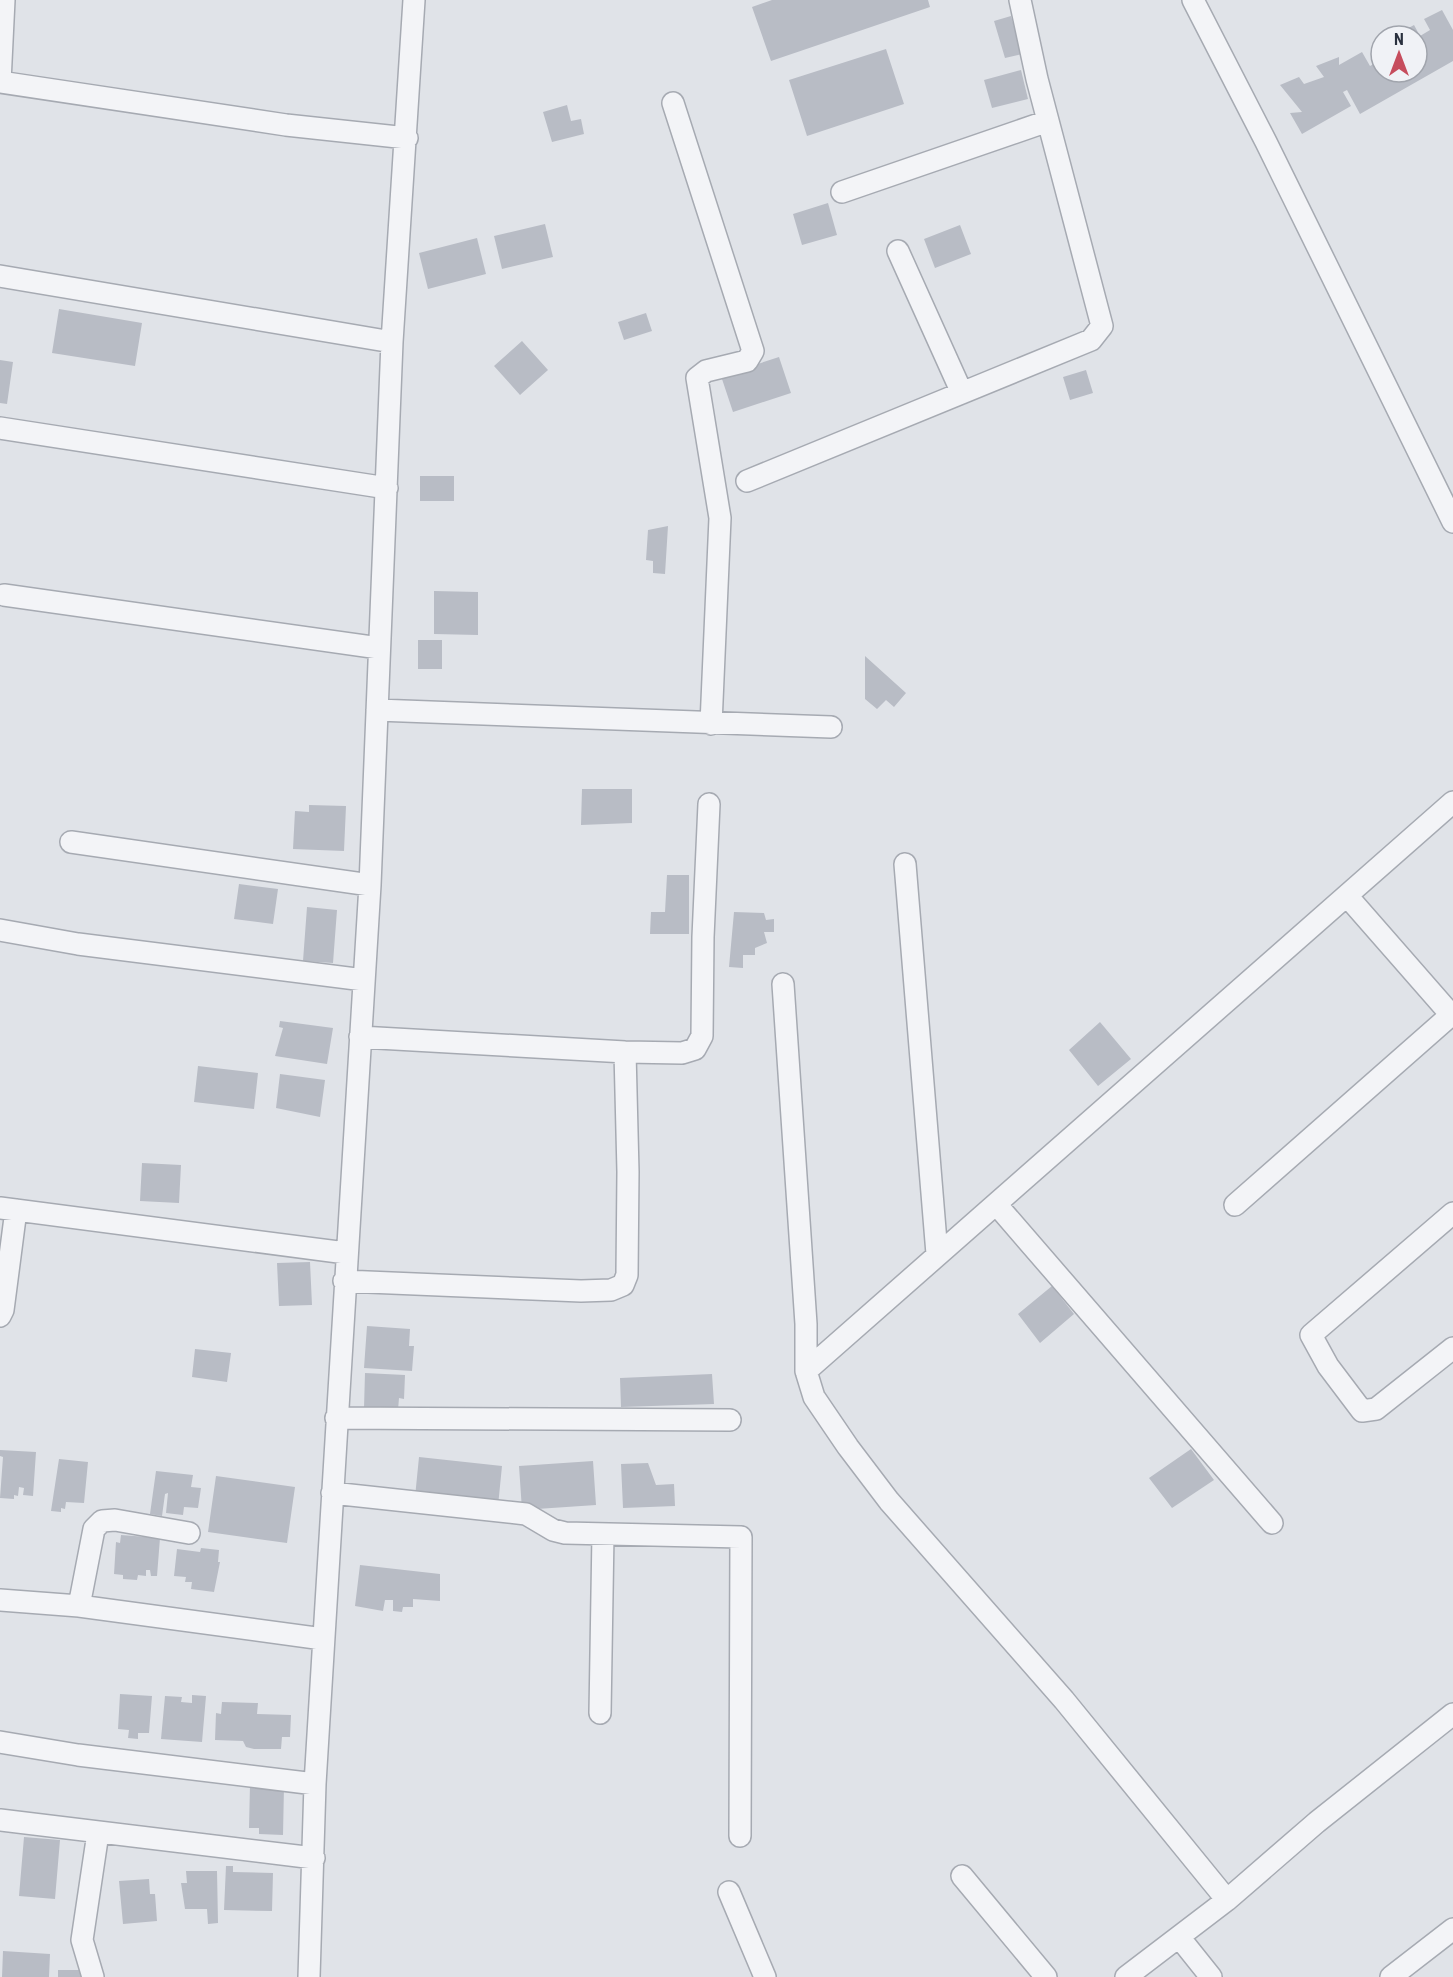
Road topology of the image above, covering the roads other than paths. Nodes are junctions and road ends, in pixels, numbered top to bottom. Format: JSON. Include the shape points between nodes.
{"nodes":[{"id":1,"x":4,"y":0,"type":"edge"},
{"id":2,"x":414,"y":0,"type":"edge"},
{"id":3,"x":1020,"y":0,"type":"edge"},
{"id":4,"x":1193,"y":0,"type":"edge"},
{"id":5,"x":0,"y":82,"type":"edge"},
{"id":6,"x":673,"y":103,"type":"dead end"},
{"id":7,"x":1048,"y":120,"type":"junction"},
{"id":8,"x":407,"y":138,"type":"junction"},
{"id":9,"x":842,"y":192,"type":"dead end"},
{"id":10,"x":898,"y":251,"type":"dead end"},
{"id":11,"x":0,"y":276,"type":"edge"},
{"id":12,"x":392,"y":342,"type":"junction"},
{"id":13,"x":962,"y":393,"type":"junction"},
{"id":14,"x":0,"y":428,"type":"edge"},
{"id":15,"x":747,"y":481,"type":"dead end"},
{"id":16,"x":387,"y":488,"type":"junction"},
{"id":17,"x":1453,"y":522,"type":"edge"},
{"id":18,"x":4,"y":595,"type":"dead end"},
{"id":19,"x":380,"y":648,"type":"junction"},
{"id":20,"x":377,"y":710,"type":"junction"},
{"id":21,"x":711,"y":724,"type":"junction"},
{"id":22,"x":831,"y":727,"type":"dead end"},
{"id":23,"x":1453,"y":802,"type":"edge"},
{"id":24,"x":709,"y":804,"type":"dead end"},
{"id":25,"x":71,"y":842,"type":"dead end"},
{"id":26,"x":905,"y":864,"type":"dead end"},
{"id":27,"x":370,"y":885,"type":"junction"},
{"id":28,"x":1347,"y":897,"type":"junction"},
{"id":29,"x":0,"y":930,"type":"edge"},
{"id":30,"x":364,"y":980,"type":"junction"},
{"id":31,"x":783,"y":984,"type":"dead end"},
{"id":32,"x":1452,"y":1016,"type":"edge"},
{"id":33,"x":360,"y":1037,"type":"junction"},
{"id":34,"x":625,"y":1052,"type":"junction"},
{"id":35,"x":996,"y":1204,"type":"junction"},
{"id":36,"x":1235,"y":1205,"type":"dead end"},
{"id":37,"x":8,"y":1209,"type":"edge"},
{"id":38,"x":1453,"y":1213,"type":"edge"},
{"id":39,"x":346,"y":1253,"type":"junction"},
{"id":40,"x":937,"y":1254,"type":"junction"},
{"id":41,"x":344,"y":1281,"type":"junction"},
{"id":42,"x":0,"y":1316,"type":"edge"},
{"id":43,"x":1453,"y":1348,"type":"edge"},
{"id":44,"x":806,"y":1371,"type":"junction"},
{"id":45,"x":336,"y":1418,"type":"junction"},
{"id":46,"x":730,"y":1420,"type":"dead end"},
{"id":47,"x":332,"y":1493,"type":"junction"},
{"id":48,"x":1272,"y":1523,"type":"dead end"},
{"id":49,"x":189,"y":1533,"type":"dead end"},
{"id":50,"x":603,"y":1534,"type":"junction"},
{"id":51,"x":0,"y":1600,"type":"edge"},
{"id":52,"x":79,"y":1606,"type":"junction"},
{"id":53,"x":323,"y":1639,"type":"junction"},
{"id":54,"x":600,"y":1713,"type":"dead end"},
{"id":55,"x":1453,"y":1714,"type":"edge"},
{"id":56,"x":0,"y":1742,"type":"edge"},
{"id":57,"x":315,"y":1784,"type":"junction"},
{"id":58,"x":0,"y":1820,"type":"edge"},
{"id":59,"x":98,"y":1833,"type":"junction"},
{"id":60,"x":740,"y":1836,"type":"dead end"},
{"id":61,"x":314,"y":1858,"type":"junction"},
{"id":62,"x":962,"y":1876,"type":"dead end"},
{"id":63,"x":729,"y":1892,"type":"dead end"},
{"id":64,"x":1227,"y":1900,"type":"junction"},
{"id":65,"x":1453,"y":1929,"type":"edge"},
{"id":66,"x":1179,"y":1938,"type":"junction"},
{"id":67,"x":93,"y":1977,"type":"edge"},
{"id":68,"x":309,"y":1977,"type":"edge"},
{"id":69,"x":765,"y":1977,"type":"edge"},
{"id":70,"x":1046,"y":1977,"type":"edge"},
{"id":71,"x":1126,"y":1977,"type":"edge"},
{"id":72,"x":1211,"y":1977,"type":"edge"},
{"id":73,"x":1391,"y":1977,"type":"edge"}],
"edges":[{"from":1,"to":5,"type":"street"},
{"from":2,"to":8,"type":"street"},
{"from":3,"to":7,"type":"street"},
{"from":4,"to":17,"type":"street"},
{"from":5,"to":8,"type":"street","via":[[286,125]]},
{"from":6,"to":21,"type":"street","via":[[753,351],[747,361],[706,371],[697,378],[720,518]]},
{"from":7,"to":9,"type":"street"},
{"from":7,"to":13,"type":"street","via":[[1102,326],[1091,340]]},
{"from":8,"to":12,"type":"street"},
{"from":10,"to":13,"type":"street"},
{"from":11,"to":12,"type":"street"},
{"from":12,"to":16,"type":"street"},
{"from":13,"to":15,"type":"street"},
{"from":14,"to":16,"type":"street"},
{"from":16,"to":19,"type":"street"},
{"from":18,"to":19,"type":"street"},
{"from":19,"to":20,"type":"street"},
{"from":20,"to":21,"type":"street"},
{"from":20,"to":27,"type":"street"},
{"from":21,"to":22,"type":"street"},
{"from":23,"to":28,"type":"street"},
{"from":24,"to":34,"type":"street","via":[[702,1036],[694,1049],[682,1053]]},
{"from":25,"to":27,"type":"street"},
{"from":26,"to":40,"type":"street"},
{"from":27,"to":30,"type":"street"},
{"from":28,"to":32,"type":"street"},
{"from":28,"to":35,"type":"street"},
{"from":29,"to":30,"type":"street","via":[[78,944]]},
{"from":30,"to":33,"type":"street"},
{"from":31,"to":44,"type":"street"},
{"from":32,"to":36,"type":"street"},
{"from":33,"to":34,"type":"street"},
{"from":33,"to":39,"type":"street"},
{"from":34,"to":41,"type":"street","via":[[628,1172],[627,1275],[623,1285],[610,1290],[581,1291]]},
{"from":35,"to":40,"type":"street"},
{"from":35,"to":48,"type":"street"},
{"from":37,"to":39,"type":"street"},
{"from":37,"to":42,"type":"street"},
{"from":38,"to":43,"type":"street","via":[[1311,1335],[1328,1366],[1362,1411],[1376,1408]]},
{"from":39,"to":41,"type":"street"},
{"from":40,"to":44,"type":"street"},
{"from":41,"to":45,"type":"street"},
{"from":44,"to":64,"type":"street","via":[[814,1397],[889,1501],[1064,1700]]},
{"from":45,"to":46,"type":"street"},
{"from":45,"to":47,"type":"street"},
{"from":47,"to":50,"type":"street","via":[[526,1514],[553,1530]]},
{"from":47,"to":53,"type":"street"},
{"from":49,"to":52,"type":"street","via":[[102,1521],[94,1529]]},
{"from":50,"to":54,"type":"street"},
{"from":50,"to":60,"type":"street","via":[[741,1537]]},
{"from":51,"to":52,"type":"street"},
{"from":52,"to":53,"type":"street"},
{"from":53,"to":57,"type":"street"},
{"from":55,"to":64,"type":"street","via":[[1317,1822]]},
{"from":56,"to":57,"type":"street"},
{"from":57,"to":61,"type":"street"},
{"from":58,"to":59,"type":"street"},
{"from":59,"to":61,"type":"street"},
{"from":59,"to":67,"type":"street","via":[[82,1940]]},
{"from":61,"to":68,"type":"street"},
{"from":62,"to":70,"type":"street"},
{"from":63,"to":69,"type":"street"},
{"from":64,"to":66,"type":"street"},
{"from":65,"to":73,"type":"street"},
{"from":66,"to":71,"type":"street"},
{"from":66,"to":72,"type":"street"}]}
